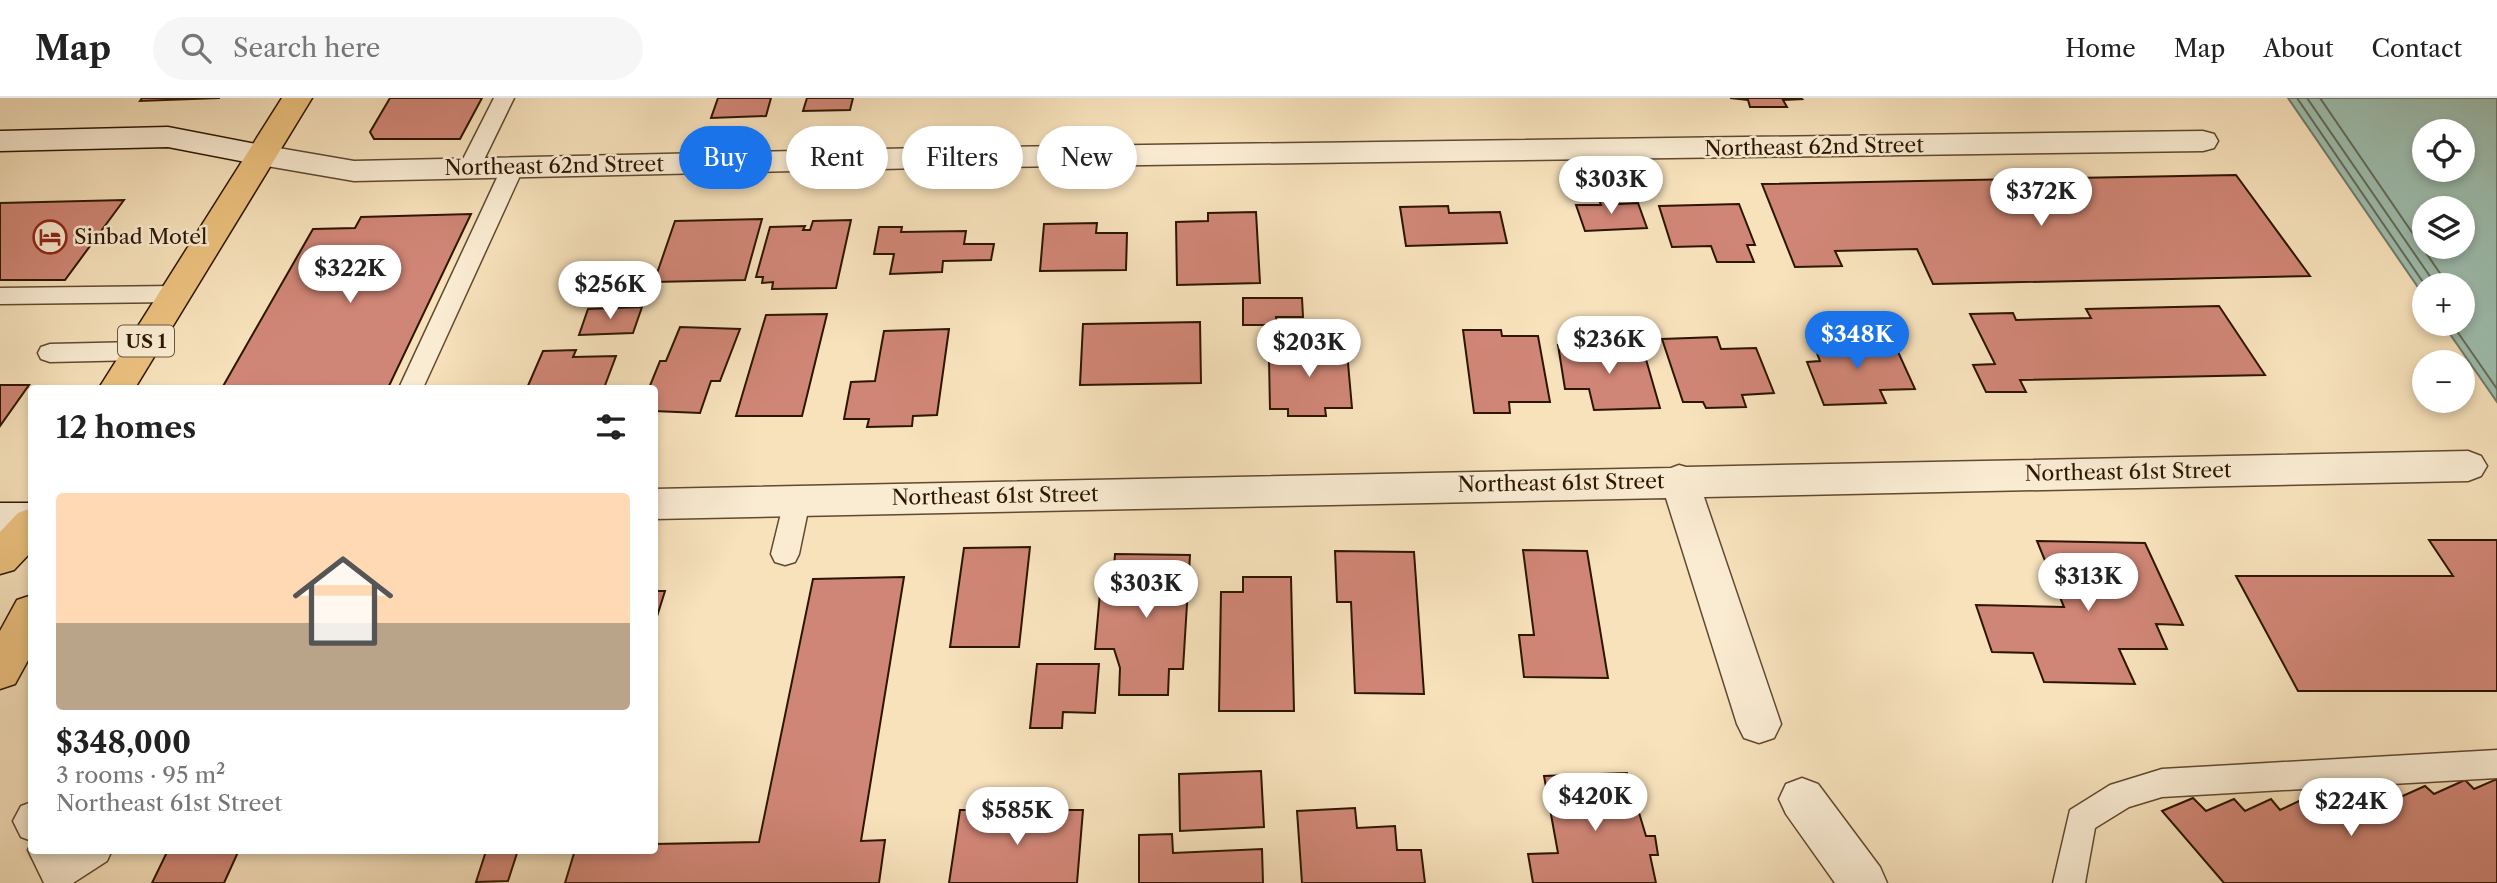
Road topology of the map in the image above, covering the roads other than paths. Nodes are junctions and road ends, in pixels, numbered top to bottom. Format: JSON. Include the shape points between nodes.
{"nodes":[{"id":1,"x":297,"y":98,"type":"edge"},
{"id":2,"x":504,"y":98,"type":"edge"},
{"id":3,"x":0,"y":141,"type":"edge"},
{"id":4,"x":2203,"y":141,"type":"dead end"},
{"id":5,"x":261,"y":155,"type":"junction"},
{"id":6,"x":513,"y":167,"type":"junction"},
{"id":7,"x":469,"y":169,"type":"junction"},
{"id":8,"x":175,"y":294,"type":"junction"},
{"id":9,"x":0,"y":296,"type":"edge"},
{"id":10,"x":140,"y":351,"type":"junction"},
{"id":11,"x":50,"y":353,"type":"dead end"},
{"id":12,"x":119,"y":385,"type":"edge"},
{"id":13,"x":412,"y":385,"type":"edge"},
{"id":14,"x":2468,"y":466,"type":"dead end"},
{"id":15,"x":1678,"y":480,"type":"junction"},
{"id":16,"x":797,"y":501,"type":"junction"},
{"id":17,"x":658,"y":504,"type":"edge"},
{"id":18,"x":28,"y":519,"type":"edge"},
{"id":19,"x":0,"y":520,"type":"edge"},
{"id":20,"x":28,"y":528,"type":"edge"},
{"id":21,"x":785,"y":554,"type":"dead end"},
{"id":22,"x":0,"y":558,"type":"edge"},
{"id":23,"x":1759,"y":724,"type":"dead end"},
{"id":24,"x":2497,"y":764,"type":"edge"},
{"id":25,"x":1802,"y":799,"type":"dead end"},
{"id":26,"x":85,"y":854,"type":"edge"},
{"id":27,"x":56,"y":865,"type":"edge"},
{"id":28,"x":1863,"y":883,"type":"edge"},
{"id":29,"x":2069,"y":883,"type":"edge"}],
"edges":[{"from":1,"to":5,"type":"main road","number":"US 1"},
{"from":2,"to":7,"type":"lane"},
{"from":3,"to":5,"type":"street","name":"Northeast 62nd Street","via":[[168,137]]},
{"from":4,"to":6,"type":"street","name":"Northeast 62nd Street"},
{"from":5,"to":7,"type":"street","name":"Northeast 62nd Street","via":[[354,171]]},
{"from":5,"to":8,"type":"main road","number":"US 1"},
{"from":6,"to":7,"type":"street","name":"Northeast 62nd Street"},
{"from":6,"to":13,"type":"lane"},
{"from":8,"to":9,"type":"lane"},
{"from":8,"to":10,"type":"main road","number":"US 1"},
{"from":10,"to":11,"type":"lane"},
{"from":10,"to":12,"type":"main road","number":"US 1"},
{"from":14,"to":15,"type":"street","name":"Northeast 61st Street"},
{"from":15,"to":16,"type":"street","name":"Northeast 61st Street"},
{"from":15,"to":23,"type":"street"},
{"from":16,"to":17,"type":"street","name":"Northeast 61st Street"},
{"from":16,"to":21,"type":"lane"},
{"from":18,"to":19,"type":"street"},
{"from":20,"to":22,"type":"main road"},
{"from":24,"to":29,"type":"lane","via":[[2162,783],[2121,795],[2081,820]]},
{"from":25,"to":28,"type":"street"},
{"from":26,"to":27,"type":"lane"}]}
